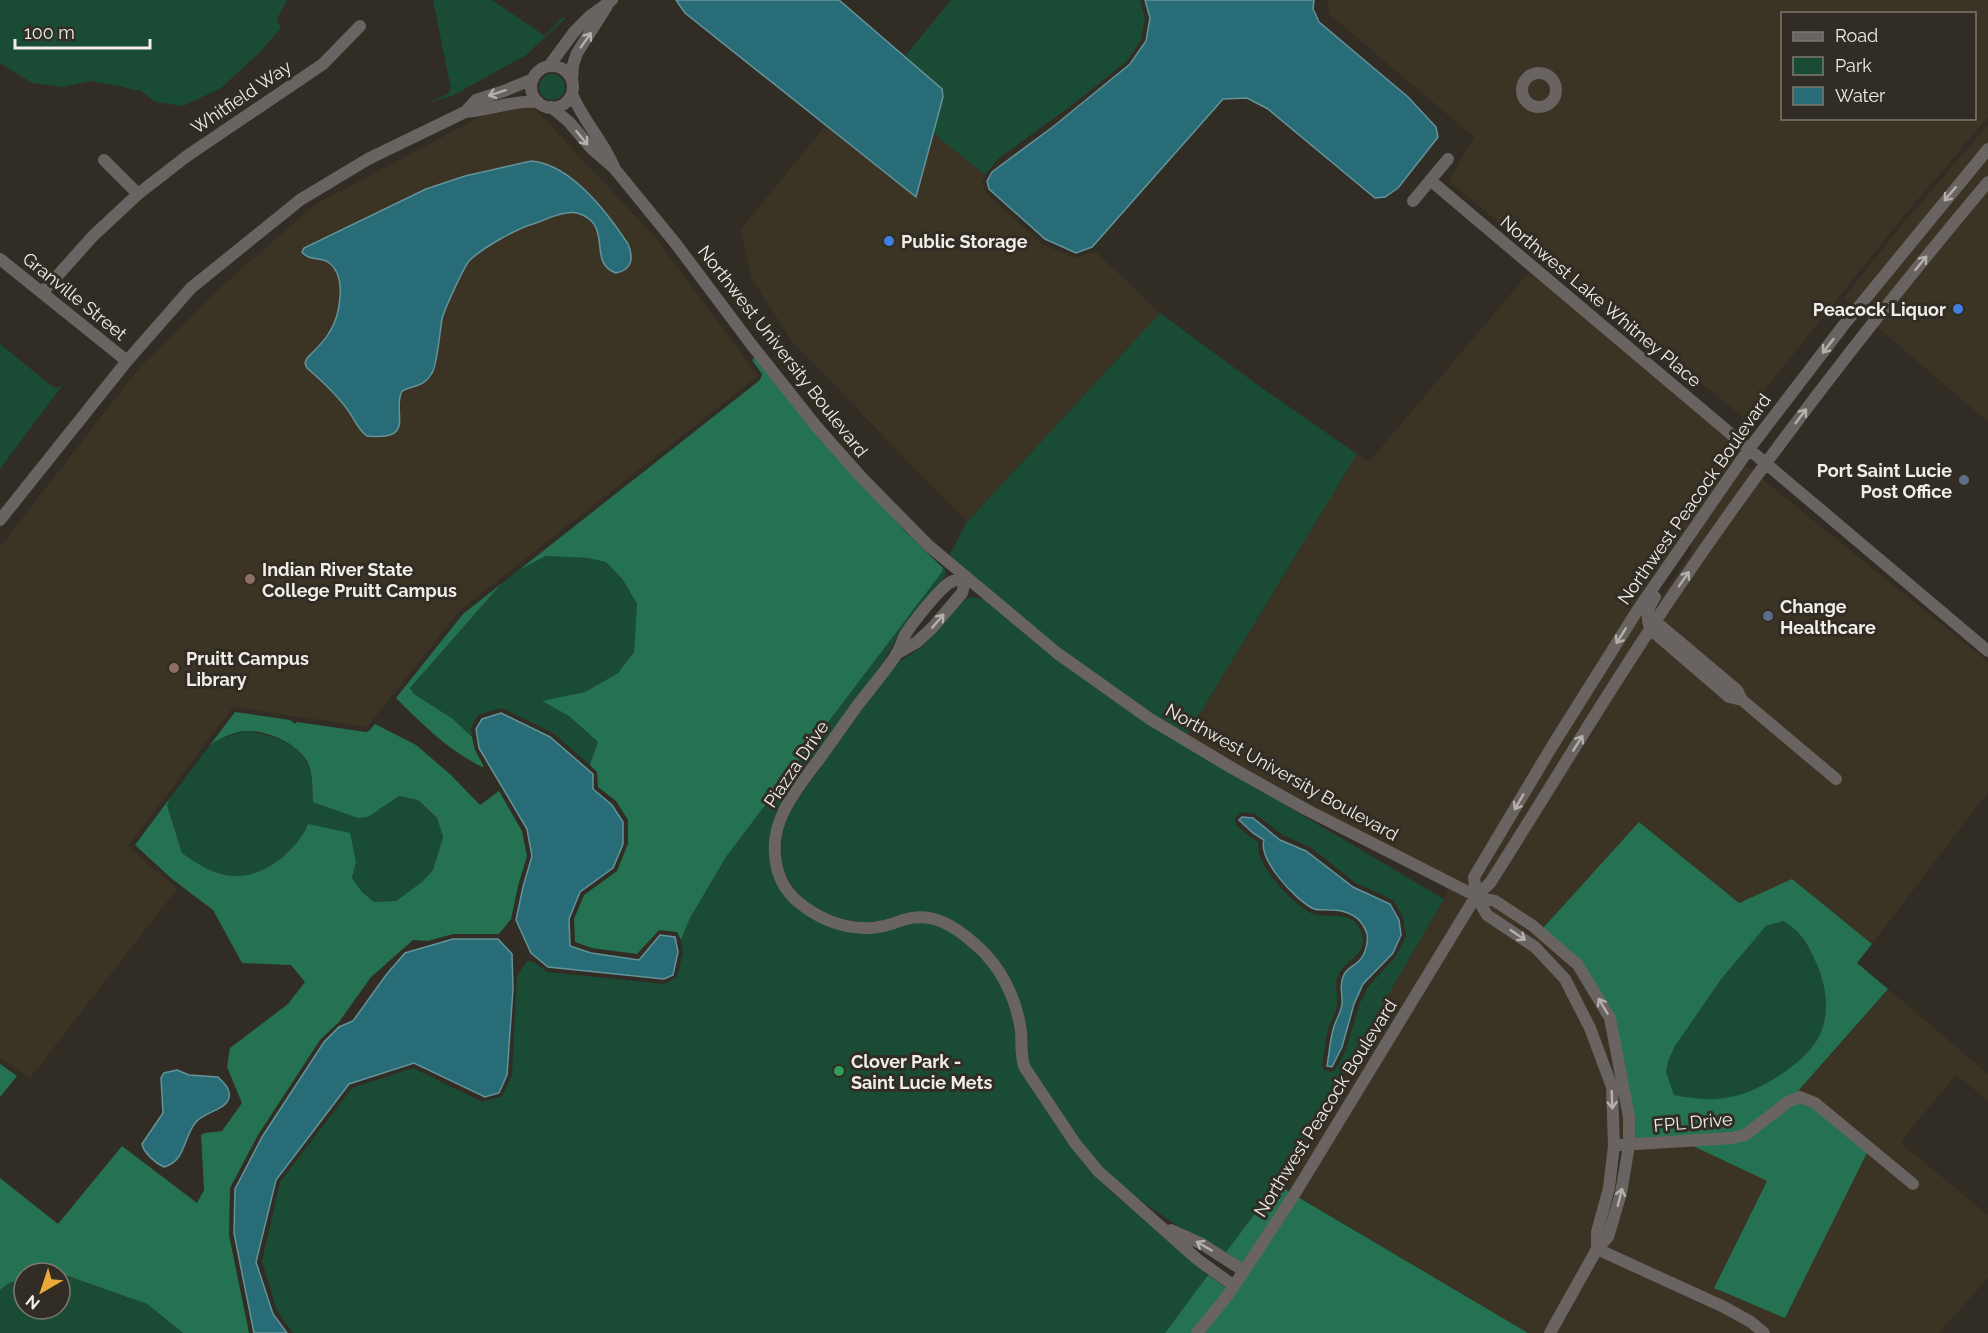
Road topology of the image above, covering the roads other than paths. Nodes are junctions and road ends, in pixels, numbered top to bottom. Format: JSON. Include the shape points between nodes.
{"nodes":[{"id":1,"x":611,"y":1,"type":"edge"},
{"id":2,"x":360,"y":26,"type":"dead end"},
{"id":3,"x":549,"y":66,"type":"junction"},
{"id":4,"x":533,"y":79,"type":"junction"},
{"id":5,"x":572,"y":81,"type":"junction"},
{"id":6,"x":572,"y":94,"type":"junction"},
{"id":7,"x":538,"y":102,"type":"junction"},
{"id":8,"x":551,"y":107,"type":"junction"},
{"id":9,"x":465,"y":112,"type":"junction"},
{"id":10,"x":1988,"y":149,"type":"edge"},
{"id":11,"x":1449,"y":159,"type":"dead end"},
{"id":12,"x":104,"y":160,"type":"dead end"},
{"id":13,"x":614,"y":168,"type":"junction"},
{"id":14,"x":1430,"y":180,"type":"junction"},
{"id":15,"x":1988,"y":182,"type":"edge"},
{"id":16,"x":138,"y":194,"type":"junction"},
{"id":17,"x":1413,"y":201,"type":"dead end"},
{"id":18,"x":0,"y":259,"type":"edge"},
{"id":19,"x":42,"y":293,"type":"junction"},
{"id":20,"x":127,"y":361,"type":"junction"},
{"id":21,"x":1749,"y":449,"type":"junction"},
{"id":22,"x":1766,"y":463,"type":"junction"},
{"id":23,"x":0,"y":519,"type":"edge"},
{"id":24,"x":1691,"y":532,"type":"junction"},
{"id":25,"x":966,"y":577,"type":"junction"},
{"id":26,"x":1653,"y":625,"type":"junction"},
{"id":27,"x":1988,"y":651,"type":"edge"},
{"id":28,"x":896,"y":654,"type":"junction"},
{"id":29,"x":1836,"y":779,"type":"dead end"},
{"id":30,"x":1476,"y":896,"type":"junction"},
{"id":31,"x":1629,"y":1145,"type":"junction"},
{"id":32,"x":1614,"y":1146,"type":"junction"},
{"id":33,"x":1913,"y":1184,"type":"dead end"},
{"id":34,"x":1161,"y":1226,"type":"junction"},
{"id":35,"x":1597,"y":1249,"type":"junction"},
{"id":36,"x":1244,"y":1271,"type":"junction"},
{"id":37,"x":1234,"y":1286,"type":"junction"},
{"id":38,"x":1197,"y":1333,"type":"edge"},
{"id":39,"x":1550,"y":1333,"type":"edge"},
{"id":40,"x":1764,"y":1333,"type":"edge"}],
"edges":[{"from":1,"to":3,"type":"street","via":[[590,16]]},
{"from":5,"to":1,"type":"street","one_way":true,"via":[[577,52]]},
{"from":2,"to":16,"type":"street","name":"Whitfield Way","via":[[323,64]]},
{"from":3,"to":4,"type":"street"},
{"from":3,"to":5,"type":"street","via":[[565,70]]},
{"from":4,"to":7,"type":"street","via":[[532,90]]},
{"from":4,"to":9,"type":"street","one_way":true,"via":[[476,100]]},
{"from":5,"to":6,"type":"street"},
{"from":6,"to":8,"type":"street","via":[[563,104]]},
{"from":6,"to":13,"type":"street","name":"Northwest University Boulevard","via":[[607,149]]},
{"from":7,"to":8,"type":"street"},
{"from":7,"to":9,"type":"street","via":[[522,100]]},
{"from":8,"to":13,"type":"street","name":"Northwest University Boulevard","one_way":true},
{"from":9,"to":20,"type":"street","via":[[368,159],[300,200],[191,288]]},
{"from":10,"to":21,"type":"street","name":"Northwest Peacock Boulevard","one_way":true,"via":[[1843,326]]},
{"from":11,"to":14,"type":"street"},
{"from":12,"to":16,"type":"street"},
{"from":13,"to":25,"type":"street","name":"Northwest University Boulevard","via":[[816,426],[928,545]]},
{"from":14,"to":17,"type":"street"},
{"from":14,"to":21,"type":"street","name":"Northwest Lake Whitney Place"},
{"from":22,"to":15,"type":"street","name":"Northwest Peacock Boulevard","one_way":true,"via":[[1859,339]]},
{"from":16,"to":19,"type":"street","name":"Whitfield Way","via":[[93,236]]},
{"from":18,"to":19,"type":"street","name":"Granville Street"},
{"from":19,"to":20,"type":"street","name":"Granville Street"},
{"from":20,"to":23,"type":"street"},
{"from":21,"to":22,"type":"street","name":"Northwest Lake Whitney Place"},
{"from":21,"to":24,"type":"street","name":"Northwest Peacock Boulevard"},
{"from":26,"to":22,"type":"street","name":"Northwest Peacock Boulevard","one_way":true},
{"from":22,"to":27,"type":"street","name":"Northwest Lake Whitney Place"},
{"from":24,"to":26,"type":"street","via":[[1686,551],[1648,607],[1646,618]]},
{"from":24,"to":30,"type":"street","name":"Northwest Peacock Boulevard","one_way":true,"via":[[1636,611],[1539,767],[1474,878]]},
{"from":25,"to":28,"type":"street","name":"Piazza Drive","via":[[947,585],[910,627]]},
{"from":28,"to":25,"type":"street","name":"Piazza Drive","one_way":true,"via":[[933,627],[962,593]]},
{"from":25,"to":30,"type":"street","name":"Northwest University Boulevard","via":[[1057,653],[1150,719],[1307,810]]},
{"from":26,"to":29,"type":"street","via":[[1729,697],[1742,700]]},
{"from":30,"to":26,"type":"street","name":"Northwest Peacock Boulevard","one_way":true,"via":[[1490,883]]},
{"from":28,"to":34,"type":"street","name":"Piazza Drive","via":[[783,811],[774,841],[776,866],[783,883],[799,903],[832,922],[873,928],[930,917],[948,924],[977,946],[992,961],[1009,992],[1020,1025],[1023,1064],[1035,1084],[1089,1161]]},
{"from":31,"to":30,"type":"street","name":"Northwest University Boulevard","one_way":true,"via":[[1629,1117],[1610,1018],[1578,965],[1533,926],[1495,901]]},
{"from":30,"to":32,"type":"street","one_way":true,"via":[[1487,915],[1535,947],[1565,979],[1590,1028],[1612,1087]]},
{"from":30,"to":36,"type":"street","name":"Northwest Peacock Boulevard"},
{"from":31,"to":32,"type":"street","name":"FPL Drive"},
{"from":31,"to":33,"type":"street","name":"FPL Drive","via":[[1739,1137],[1800,1097],[1815,1103]]},
{"from":35,"to":31,"type":"street","name":"Northwest University Boulevard","one_way":true,"via":[[1608,1237]]},
{"from":32,"to":35,"type":"street"},
{"from":36,"to":34,"type":"street","name":"Piazza Drive","one_way":true,"via":[[1202,1244]]},
{"from":34,"to":37,"type":"street","name":"Piazza Drive","via":[[1197,1260]]},
{"from":35,"to":39,"type":"street","name":"Northwest University Boulevard"},
{"from":35,"to":40,"type":"street","via":[[1724,1307]]},
{"from":36,"to":37,"type":"street","name":"Northwest Peacock Boulevard"},
{"from":37,"to":38,"type":"street","name":"Northwest Peacock Boulevard"}]}
